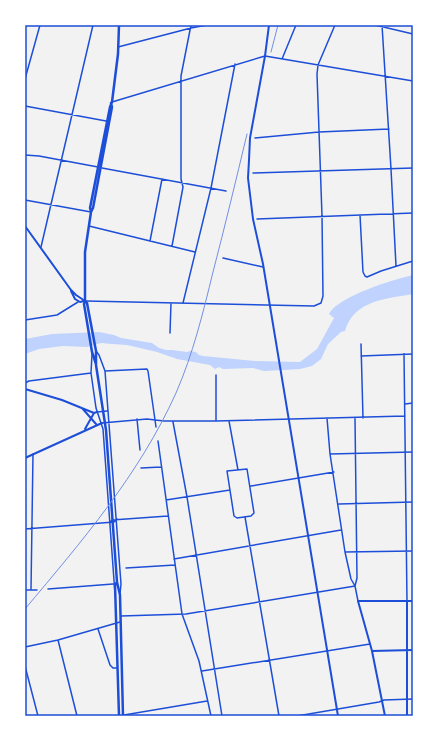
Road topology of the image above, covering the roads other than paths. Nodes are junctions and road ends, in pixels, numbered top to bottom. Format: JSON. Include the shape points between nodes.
{"nodes":[{"id":1,"x":40,"y":25,"type":"edge"},
{"id":2,"x":93,"y":25,"type":"edge"},
{"id":3,"x":119,"y":25,"type":"edge"},
{"id":4,"x":191,"y":25,"type":"edge"},
{"id":5,"x":207,"y":25,"type":"edge"},
{"id":6,"x":269,"y":25,"type":"edge"},
{"id":7,"x":296,"y":25,"type":"edge"},
{"id":8,"x":335,"y":25,"type":"edge"},
{"id":9,"x":375,"y":25,"type":"edge"},
{"id":10,"x":382,"y":26,"type":"edge"},
{"id":11,"x":191,"y":28,"type":"junction"},
{"id":12,"x":413,"y":34,"type":"edge"},
{"id":13,"x":118,"y":48,"type":"junction"},
{"id":14,"x":265,"y":56,"type":"junction"},
{"id":15,"x":282,"y":59,"type":"junction"},
{"id":16,"x":235,"y":64,"type":"junction"},
{"id":17,"x":318,"y":65,"type":"junction"},
{"id":18,"x":386,"y":78,"type":"junction"},
{"id":19,"x":25,"y":79,"type":"edge"},
{"id":20,"x":181,"y":80,"type":"junction"},
{"id":21,"x":413,"y":81,"type":"edge"},
{"id":22,"x":25,"y":102,"type":"edge"},
{"id":23,"x":112,"y":102,"type":"junction"},
{"id":24,"x":25,"y":107,"type":"edge"},
{"id":25,"x":72,"y":114,"type":"junction"},
{"id":26,"x":108,"y":121,"type":"junction"},
{"id":27,"x":389,"y":129,"type":"junction"},
{"id":28,"x":319,"y":132,"type":"junction"},
{"id":29,"x":255,"y":138,"type":"dead end"},
{"id":30,"x":25,"y":155,"type":"edge"},
{"id":31,"x":61,"y":160,"type":"junction"},
{"id":32,"x":99,"y":168,"type":"junction"},
{"id":33,"x":413,"y":168,"type":"edge"},
{"id":34,"x":391,"y":169,"type":"junction"},
{"id":35,"x":321,"y":171,"type":"junction"},
{"id":36,"x":252,"y":173,"type":"dead end"},
{"id":37,"x":162,"y":179,"type":"junction"},
{"id":38,"x":182,"y":183,"type":"junction"},
{"id":39,"x":211,"y":188,"type":"junction"},
{"id":40,"x":226,"y":191,"type":"dead end"},
{"id":41,"x":25,"y":200,"type":"edge"},
{"id":42,"x":50,"y":205,"type":"junction"},
{"id":43,"x":91,"y":212,"type":"junction"},
{"id":44,"x":413,"y":213,"type":"edge"},
{"id":45,"x":393,"y":214,"type":"junction"},
{"id":46,"x":360,"y":215,"type":"junction"},
{"id":47,"x":322,"y":216,"type":"junction"},
{"id":48,"x":257,"y":219,"type":"dead end"},
{"id":49,"x":25,"y":226,"type":"edge"},
{"id":50,"x":89,"y":226,"type":"junction"},
{"id":51,"x":150,"y":241,"type":"junction"},
{"id":52,"x":172,"y":246,"type":"junction"},
{"id":53,"x":40,"y":248,"type":"junction"},
{"id":54,"x":195,"y":252,"type":"junction"},
{"id":55,"x":223,"y":258,"type":"dead end"},
{"id":56,"x":413,"y":261,"type":"edge"},
{"id":57,"x":396,"y":266,"type":"junction"},
{"id":58,"x":263,"y":267,"type":"junction"},
{"id":59,"x":71,"y":290,"type":"junction"},
{"id":60,"x":85,"y":301,"type":"junction"},
{"id":61,"x":78,"y":302,"type":"junction"},
{"id":62,"x":170,"y":303,"type":"junction"},
{"id":63,"x":183,"y":303,"type":"junction"},
{"id":64,"x":269,"y":305,"type":"junction"},
{"id":65,"x":25,"y":320,"type":"edge"},
{"id":66,"x":170,"y":333,"type":"dead end"},
{"id":67,"x":361,"y":344,"type":"dead end"},
{"id":68,"x":96,"y":351,"type":"junction"},
{"id":69,"x":92,"y":352,"type":"junction"},
{"id":70,"x":404,"y":354,"type":"junction"},
{"id":71,"x":413,"y":354,"type":"edge"},
{"id":72,"x":361,"y":356,"type":"junction"},
{"id":73,"x":96,"y":365,"type":"junction"},
{"id":74,"x":105,"y":371,"type":"junction"},
{"id":75,"x":91,"y":373,"type":"junction"},
{"id":76,"x":216,"y":375,"type":"dead end"},
{"id":77,"x":25,"y":383,"type":"edge"},
{"id":78,"x":25,"y":389,"type":"edge"},
{"id":79,"x":413,"y":403,"type":"edge"},
{"id":80,"x":404,"y":404,"type":"junction"},
{"id":81,"x":81,"y":408,"type":"junction"},
{"id":82,"x":107,"y":411,"type":"junction"},
{"id":83,"x":96,"y":412,"type":"junction"},
{"id":84,"x":405,"y":416,"type":"junction"},
{"id":85,"x":91,"y":418,"type":"junction"},
{"id":86,"x":326,"y":418,"type":"junction"},
{"id":87,"x":355,"y":418,"type":"junction"},
{"id":88,"x":364,"y":418,"type":"junction"},
{"id":89,"x":136,"y":419,"type":"junction"},
{"id":90,"x":155,"y":419,"type":"junction"},
{"id":91,"x":288,"y":419,"type":"junction"},
{"id":92,"x":108,"y":421,"type":"junction"},
{"id":93,"x":173,"y":421,"type":"junction"},
{"id":94,"x":216,"y":421,"type":"junction"},
{"id":95,"x":229,"y":421,"type":"junction"},
{"id":96,"x":102,"y":423,"type":"junction"},
{"id":97,"x":97,"y":424,"type":"junction"},
{"id":98,"x":156,"y":427,"type":"dead end"},
{"id":99,"x":84,"y":430,"type":"junction"},
{"id":100,"x":158,"y":441,"type":"dead end"},
{"id":101,"x":140,"y":450,"type":"dead end"},
{"id":102,"x":405,"y":452,"type":"junction"},
{"id":103,"x":413,"y":452,"type":"edge"},
{"id":104,"x":33,"y":454,"type":"junction"},
{"id":105,"x":330,"y":454,"type":"junction"},
{"id":106,"x":356,"y":454,"type":"junction"},
{"id":107,"x":25,"y":458,"type":"edge"},
{"id":108,"x":161,"y":467,"type":"junction"},
{"id":109,"x":141,"y":468,"type":"dead end"},
{"id":110,"x":238,"y":470,"type":"junction"},
{"id":111,"x":334,"y":472,"type":"junction"},
{"id":112,"x":298,"y":479,"type":"junction"},
{"id":113,"x":250,"y":486,"type":"junction"},
{"id":114,"x":230,"y":490,"type":"junction"},
{"id":115,"x":187,"y":497,"type":"junction"},
{"id":116,"x":166,"y":500,"type":"junction"},
{"id":117,"x":356,"y":502,"type":"junction"},
{"id":118,"x":406,"y":502,"type":"junction"},
{"id":119,"x":413,"y":502,"type":"edge"},
{"id":120,"x":338,"y":504,"type":"junction"},
{"id":121,"x":168,"y":516,"type":"junction"},
{"id":122,"x":245,"y":517,"type":"junction"},
{"id":123,"x":117,"y":519,"type":"junction"},
{"id":124,"x":110,"y":523,"type":"junction"},
{"id":125,"x":25,"y":529,"type":"edge"},
{"id":126,"x":32,"y":529,"type":"junction"},
{"id":127,"x":341,"y":530,"type":"junction"},
{"id":128,"x":307,"y":535,"type":"junction"},
{"id":129,"x":250,"y":545,"type":"junction"},
{"id":130,"x":413,"y":551,"type":"edge"},
{"id":131,"x":345,"y":552,"type":"junction"},
{"id":132,"x":357,"y":552,"type":"junction"},
{"id":133,"x":406,"y":552,"type":"junction"},
{"id":134,"x":196,"y":555,"type":"junction"},
{"id":135,"x":174,"y":559,"type":"junction"},
{"id":136,"x":175,"y":565,"type":"junction"},
{"id":137,"x":126,"y":568,"type":"dead end"},
{"id":138,"x":117,"y":582,"type":"junction"},
{"id":139,"x":113,"y":584,"type":"junction"},
{"id":140,"x":355,"y":586,"type":"junction"},
{"id":141,"x":48,"y":589,"type":"dead end"},
{"id":142,"x":25,"y":590,"type":"edge"},
{"id":143,"x":31,"y":590,"type":"junction"},
{"id":144,"x":37,"y":590,"type":"dead end"},
{"id":145,"x":318,"y":592,"type":"junction"},
{"id":146,"x":120,"y":595,"type":"junction"},
{"id":147,"x":116,"y":597,"type":"junction"},
{"id":148,"x":258,"y":601,"type":"junction"},
{"id":149,"x":358,"y":601,"type":"junction"},
{"id":150,"x":407,"y":601,"type":"junction"},
{"id":151,"x":413,"y":601,"type":"edge"},
{"id":152,"x":205,"y":611,"type":"junction"},
{"id":153,"x":182,"y":614,"type":"junction"},
{"id":154,"x":121,"y":616,"type":"junction"},
{"id":155,"x":121,"y":622,"type":"junction"},
{"id":156,"x":117,"y":623,"type":"junction"},
{"id":157,"x":98,"y":629,"type":"junction"},
{"id":158,"x":58,"y":640,"type":"junction"},
{"id":159,"x":370,"y":644,"type":"junction"},
{"id":160,"x":25,"y":647,"type":"edge"},
{"id":161,"x":407,"y":650,"type":"junction"},
{"id":162,"x":413,"y":650,"type":"edge"},
{"id":163,"x":326,"y":651,"type":"junction"},
{"id":164,"x":372,"y":651,"type":"junction"},
{"id":165,"x":269,"y":660,"type":"junction"},
{"id":166,"x":25,"y":666,"type":"edge"},
{"id":167,"x":118,"y":668,"type":"junction"},
{"id":168,"x":215,"y":669,"type":"junction"},
{"id":169,"x":202,"y":671,"type":"junction"},
{"id":170,"x":407,"y":699,"type":"junction"},
{"id":171,"x":413,"y":699,"type":"edge"},
{"id":172,"x":208,"y":700,"type":"junction"},
{"id":173,"x":381,"y":701,"type":"junction"},
{"id":174,"x":337,"y":709,"type":"junction"},
{"id":175,"x":38,"y":716,"type":"edge"},
{"id":176,"x":77,"y":716,"type":"edge"},
{"id":177,"x":122,"y":716,"type":"edge"},
{"id":178,"x":211,"y":716,"type":"edge"},
{"id":179,"x":222,"y":716,"type":"edge"},
{"id":180,"x":278,"y":716,"type":"edge"},
{"id":181,"x":297,"y":716,"type":"edge"},
{"id":182,"x":338,"y":716,"type":"edge"},
{"id":183,"x":385,"y":716,"type":"edge"},
{"id":184,"x":407,"y":716,"type":"edge"}],
"edges":[{"from":1,"to":19,"type":"street"},
{"from":2,"to":25,"type":"street"},
{"from":3,"to":13,"type":"main road"},
{"from":4,"to":11,"type":"street"},
{"from":5,"to":11,"type":"street"},
{"from":6,"to":14,"type":"street"},
{"from":7,"to":15,"type":"street"},
{"from":8,"to":17,"type":"street"},
{"from":9,"to":10,"type":"street"},
{"from":10,"to":12,"type":"street"},
{"from":10,"to":18,"type":"street"},
{"from":11,"to":13,"type":"street"},
{"from":11,"to":20,"type":"street"},
{"from":13,"to":23,"type":"main road"},
{"from":14,"to":15,"type":"street"},
{"from":14,"to":16,"type":"street"},
{"from":14,"to":58,"type":"street","via":[[250,138],[248,172]]},
{"from":15,"to":17,"type":"street"},
{"from":16,"to":20,"type":"street"},
{"from":16,"to":39,"type":"street"},
{"from":17,"to":18,"type":"street"},
{"from":17,"to":28,"type":"street"},
{"from":18,"to":21,"type":"street"},
{"from":18,"to":27,"type":"street"},
{"from":20,"to":23,"type":"street"},
{"from":20,"to":38,"type":"street"},
{"from":22,"to":24,"type":"street"},
{"from":23,"to":26,"type":"main road"},
{"from":24,"to":25,"type":"street"},
{"from":25,"to":26,"type":"street"},
{"from":25,"to":31,"type":"street"},
{"from":26,"to":32,"type":"main road"},
{"from":27,"to":28,"type":"street"},
{"from":27,"to":34,"type":"street"},
{"from":28,"to":29,"type":"street"},
{"from":28,"to":35,"type":"street"},
{"from":30,"to":31,"type":"street"},
{"from":31,"to":32,"type":"street"},
{"from":31,"to":42,"type":"street"},
{"from":32,"to":37,"type":"street"},
{"from":32,"to":43,"type":"main road"},
{"from":33,"to":34,"type":"street"},
{"from":34,"to":35,"type":"street"},
{"from":34,"to":45,"type":"street"},
{"from":35,"to":36,"type":"street"},
{"from":35,"to":47,"type":"street"},
{"from":37,"to":38,"type":"street"},
{"from":37,"to":51,"type":"street"},
{"from":38,"to":39,"type":"street"},
{"from":38,"to":52,"type":"street"},
{"from":39,"to":40,"type":"street"},
{"from":39,"to":54,"type":"street"},
{"from":41,"to":42,"type":"street"},
{"from":42,"to":43,"type":"street"},
{"from":42,"to":53,"type":"street"},
{"from":43,"to":50,"type":"main road"},
{"from":44,"to":45,"type":"street"},
{"from":45,"to":46,"type":"street"},
{"from":45,"to":57,"type":"street"},
{"from":46,"to":47,"type":"street"},
{"from":46,"to":57,"type":"street","via":[[365,276]]},
{"from":47,"to":48,"type":"street"},
{"from":47,"to":64,"type":"street","via":[[322,302],[314,306]]},
{"from":49,"to":53,"type":"street"},
{"from":50,"to":51,"type":"street"},
{"from":50,"to":60,"type":"main road","via":[[85,252]]},
{"from":51,"to":52,"type":"street"},
{"from":52,"to":54,"type":"street"},
{"from":53,"to":59,"type":"street"},
{"from":54,"to":63,"type":"street"},
{"from":55,"to":58,"type":"street"},
{"from":56,"to":57,"type":"street"},
{"from":58,"to":64,"type":"street"},
{"from":59,"to":60,"type":"street"},
{"from":59,"to":61,"type":"street"},
{"from":60,"to":61,"type":"street"},
{"from":60,"to":62,"type":"street"},
{"from":60,"to":68,"type":"main road"},
{"from":60,"to":69,"type":"main road"},
{"from":61,"to":65,"type":"street","via":[[57,315]]},
{"from":62,"to":63,"type":"street"},
{"from":62,"to":66,"type":"street"},
{"from":63,"to":64,"type":"street"},
{"from":64,"to":91,"type":"street"},
{"from":67,"to":72,"type":"street"},
{"from":68,"to":73,"type":"main road"},
{"from":68,"to":74,"type":"street"},
{"from":69,"to":73,"type":"main road"},
{"from":69,"to":75,"type":"street"},
{"from":70,"to":71,"type":"street"},
{"from":70,"to":72,"type":"street"},
{"from":70,"to":80,"type":"street"},
{"from":72,"to":88,"type":"street"},
{"from":73,"to":138,"type":"main road","via":[[106,430]]},
{"from":74,"to":82,"type":"street"},
{"from":74,"to":90,"type":"street","via":[[147,369]]},
{"from":75,"to":77,"type":"street"},
{"from":75,"to":83,"type":"street"},
{"from":76,"to":94,"type":"street"},
{"from":78,"to":81,"type":"street"},
{"from":79,"to":80,"type":"street"},
{"from":80,"to":84,"type":"street"},
{"from":81,"to":83,"type":"street"},
{"from":81,"to":85,"type":"street"},
{"from":82,"to":83,"type":"street"},
{"from":82,"to":92,"type":"street"},
{"from":83,"to":85,"type":"street"},
{"from":83,"to":96,"type":"street"},
{"from":84,"to":88,"type":"street"},
{"from":84,"to":102,"type":"street"},
{"from":85,"to":97,"type":"street"},
{"from":85,"to":99,"type":"street"},
{"from":86,"to":87,"type":"street"},
{"from":86,"to":91,"type":"street"},
{"from":86,"to":105,"type":"street"},
{"from":87,"to":88,"type":"street"},
{"from":87,"to":106,"type":"street"},
{"from":89,"to":90,"type":"street"},
{"from":89,"to":92,"type":"street"},
{"from":89,"to":101,"type":"street"},
{"from":90,"to":93,"type":"street"},
{"from":90,"to":98,"type":"street"},
{"from":91,"to":95,"type":"street"},
{"from":91,"to":112,"type":"street"},
{"from":92,"to":96,"type":"street"},
{"from":92,"to":123,"type":"street"},
{"from":93,"to":94,"type":"street"},
{"from":93,"to":115,"type":"street"},
{"from":94,"to":95,"type":"street"},
{"from":95,"to":110,"type":"street"},
{"from":96,"to":97,"type":"street"},
{"from":96,"to":124,"type":"street"},
{"from":97,"to":99,"type":"street"},
{"from":99,"to":104,"type":"street"},
{"from":100,"to":108,"type":"street"},
{"from":102,"to":103,"type":"street"},
{"from":102,"to":106,"type":"street"},
{"from":102,"to":118,"type":"street"},
{"from":104,"to":107,"type":"street"},
{"from":104,"to":126,"type":"street"},
{"from":105,"to":106,"type":"street"},
{"from":105,"to":111,"type":"street"},
{"from":106,"to":117,"type":"street"},
{"from":108,"to":109,"type":"street"},
{"from":108,"to":116,"type":"street"},
{"from":110,"to":113,"type":"street","via":[[247,469]]},
{"from":110,"to":114,"type":"street","via":[[227,471]]},
{"from":111,"to":112,"type":"street"},
{"from":111,"to":120,"type":"street"},
{"from":112,"to":113,"type":"street"},
{"from":112,"to":128,"type":"street"},
{"from":113,"to":122,"type":"street","via":[[255,512]]},
{"from":114,"to":115,"type":"street"},
{"from":114,"to":122,"type":"street","via":[[234,516]]},
{"from":115,"to":116,"type":"street"},
{"from":115,"to":134,"type":"street"},
{"from":116,"to":121,"type":"street"},
{"from":117,"to":118,"type":"street"},
{"from":117,"to":120,"type":"street"},
{"from":117,"to":132,"type":"street"},
{"from":118,"to":119,"type":"street"},
{"from":118,"to":133,"type":"street"},
{"from":120,"to":127,"type":"street"},
{"from":121,"to":123,"type":"street"},
{"from":121,"to":135,"type":"street"},
{"from":122,"to":129,"type":"street"},
{"from":123,"to":124,"type":"street"},
{"from":123,"to":146,"type":"street"},
{"from":124,"to":126,"type":"street"},
{"from":124,"to":139,"type":"street"},
{"from":125,"to":126,"type":"street"},
{"from":126,"to":143,"type":"street"},
{"from":127,"to":128,"type":"street"},
{"from":127,"to":131,"type":"street"},
{"from":128,"to":129,"type":"street"},
{"from":128,"to":145,"type":"street"},
{"from":129,"to":134,"type":"street"},
{"from":129,"to":148,"type":"street"},
{"from":130,"to":133,"type":"street"},
{"from":131,"to":132,"type":"street"},
{"from":131,"to":140,"type":"street","via":[[350,578]]},
{"from":132,"to":133,"type":"street"},
{"from":132,"to":140,"type":"street"},
{"from":133,"to":150,"type":"street"},
{"from":134,"to":135,"type":"street"},
{"from":134,"to":152,"type":"street"},
{"from":135,"to":136,"type":"street"},
{"from":136,"to":137,"type":"street"},
{"from":136,"to":153,"type":"street"},
{"from":138,"to":146,"type":"main road"},
{"from":138,"to":147,"type":"main road"},
{"from":139,"to":141,"type":"street"},
{"from":139,"to":147,"type":"street"},
{"from":140,"to":145,"type":"street"},
{"from":140,"to":149,"type":"street"},
{"from":142,"to":143,"type":"street"},
{"from":143,"to":144,"type":"street"},
{"from":145,"to":148,"type":"street"},
{"from":145,"to":163,"type":"street"},
{"from":146,"to":154,"type":"main road"},
{"from":147,"to":156,"type":"main road"},
{"from":148,"to":152,"type":"street"},
{"from":148,"to":165,"type":"street"},
{"from":149,"to":150,"type":"street"},
{"from":149,"to":159,"type":"street"},
{"from":150,"to":151,"type":"street"},
{"from":150,"to":161,"type":"street"},
{"from":152,"to":153,"type":"street"},
{"from":152,"to":168,"type":"street"},
{"from":153,"to":154,"type":"street"},
{"from":153,"to":169,"type":"street"},
{"from":154,"to":155,"type":"main road"},
{"from":155,"to":156,"type":"street"},
{"from":155,"to":177,"type":"main road"},
{"from":156,"to":157,"type":"street"},
{"from":156,"to":167,"type":"main road"},
{"from":157,"to":158,"type":"street"},
{"from":157,"to":167,"type":"street","via":[[110,666]]},
{"from":158,"to":160,"type":"street"},
{"from":158,"to":176,"type":"street"},
{"from":159,"to":163,"type":"street"},
{"from":159,"to":164,"type":"street"},
{"from":161,"to":162,"type":"street"},
{"from":161,"to":164,"type":"street"},
{"from":161,"to":170,"type":"street"},
{"from":163,"to":165,"type":"street"},
{"from":163,"to":174,"type":"street"},
{"from":164,"to":173,"type":"street"},
{"from":165,"to":168,"type":"street"},
{"from":165,"to":180,"type":"street"},
{"from":166,"to":175,"type":"street"},
{"from":167,"to":177,"type":"main road"},
{"from":168,"to":169,"type":"street"},
{"from":168,"to":179,"type":"street"},
{"from":169,"to":172,"type":"street"},
{"from":170,"to":171,"type":"street"},
{"from":170,"to":173,"type":"street"},
{"from":170,"to":184,"type":"street"},
{"from":172,"to":177,"type":"street"},
{"from":172,"to":178,"type":"street"},
{"from":173,"to":174,"type":"street"},
{"from":173,"to":183,"type":"street"},
{"from":174,"to":181,"type":"street"},
{"from":174,"to":182,"type":"street"}]}
